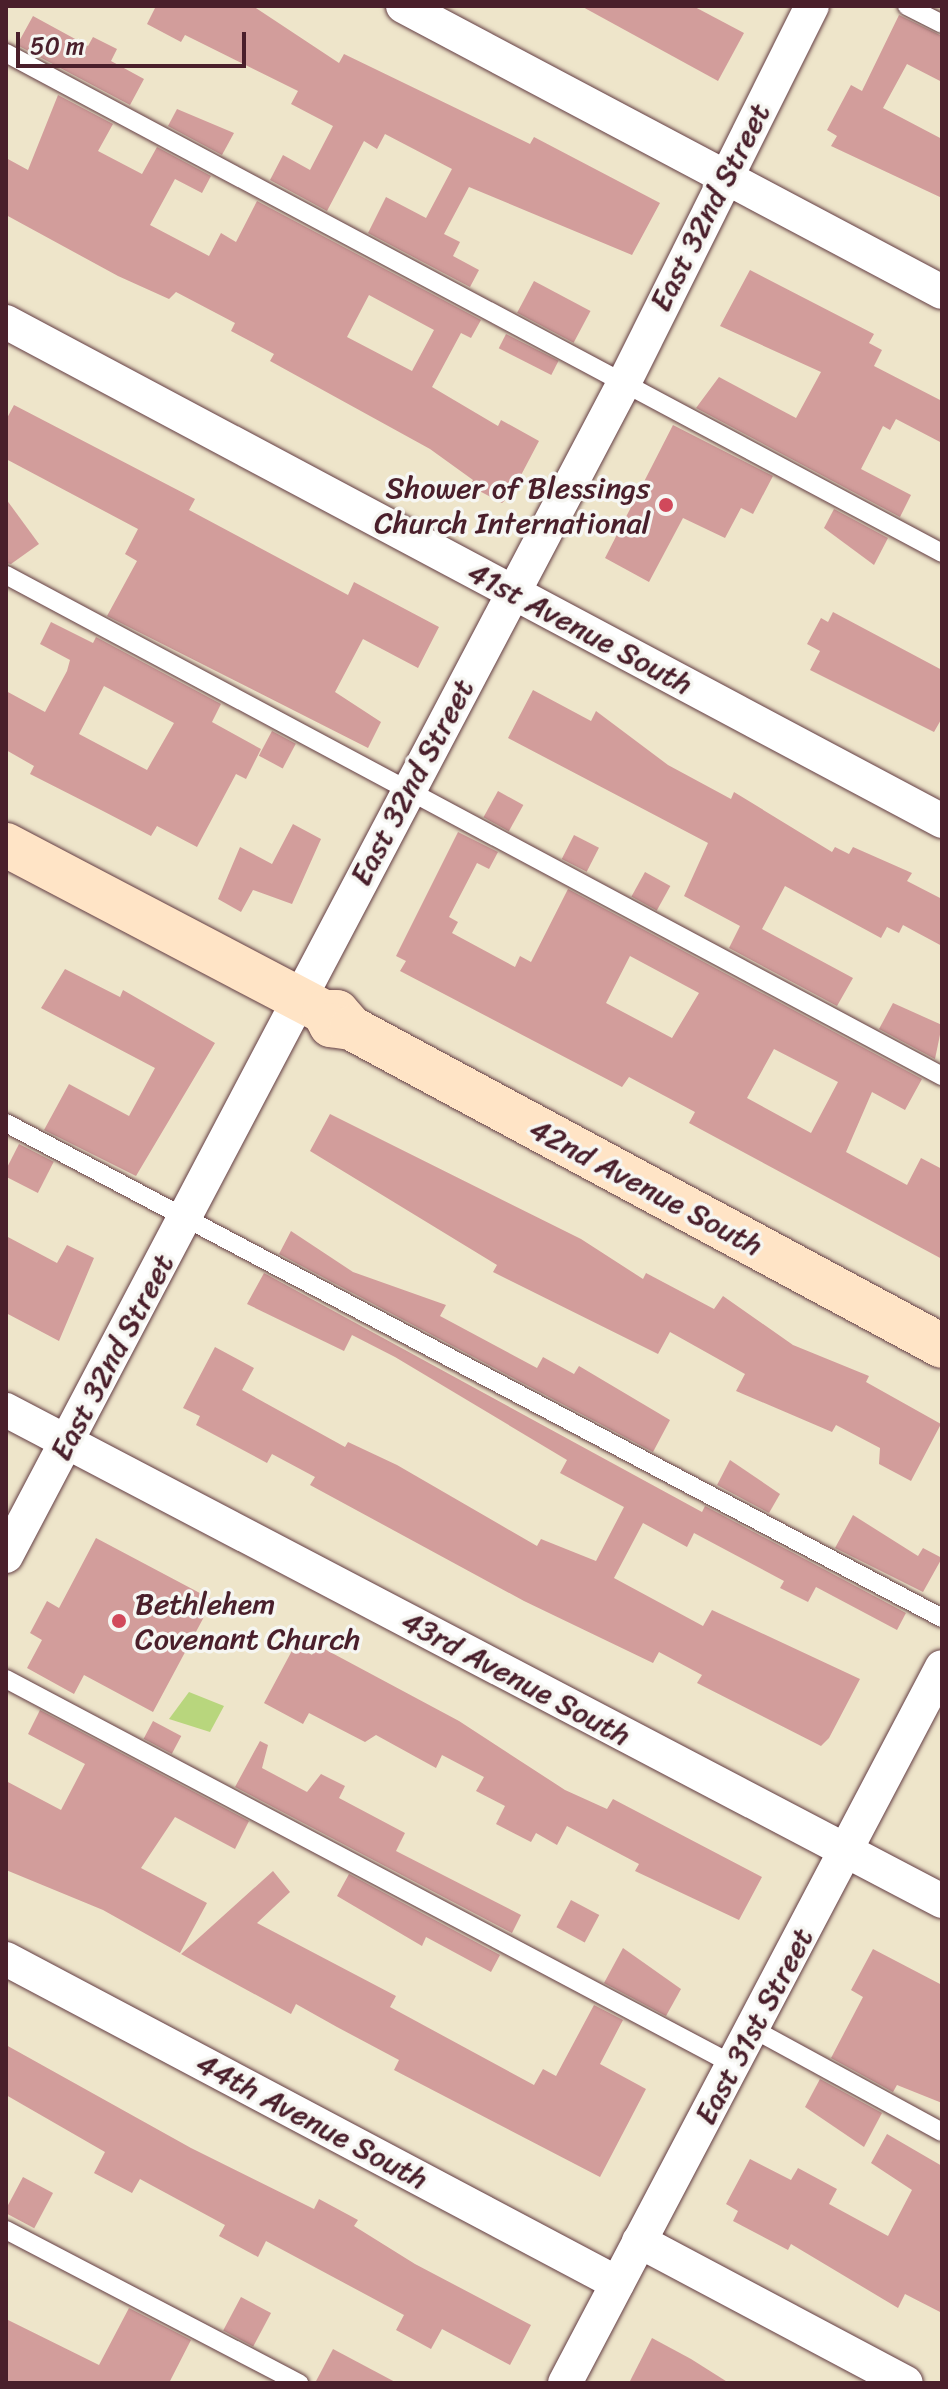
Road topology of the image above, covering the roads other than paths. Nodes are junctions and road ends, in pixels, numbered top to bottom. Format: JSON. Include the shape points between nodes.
{"nodes":[{"id":1,"x":403,"y":6,"type":"edge"},
{"id":2,"x":812,"y":6,"type":"edge"},
{"id":3,"x":907,"y":6,"type":"edge"},
{"id":4,"x":942,"y":24,"type":"edge"},
{"id":5,"x":6,"y":53,"type":"edge"},
{"id":6,"x":724,"y":176,"type":"junction"},
{"id":7,"x":942,"y":292,"type":"edge"},
{"id":8,"x":6,"y":322,"type":"edge"},
{"id":9,"x":624,"y":383,"type":"junction"},
{"id":10,"x":942,"y":553,"type":"edge"},
{"id":11,"x":6,"y":575,"type":"edge"},
{"id":12,"x":512,"y":593,"type":"junction"},
{"id":13,"x":407,"y":789,"type":"junction"},
{"id":14,"x":942,"y":821,"type":"edge"},
{"id":15,"x":6,"y":845,"type":"edge"},
{"id":16,"x":324,"y":1013,"type":"junction"},
{"id":17,"x":942,"y":1076,"type":"edge"},
{"id":18,"x":6,"y":1123,"type":"edge"},
{"id":19,"x":186,"y":1217,"type":"junction"},
{"id":20,"x":942,"y":1346,"type":"edge"},
{"id":21,"x":6,"y":1410,"type":"edge"},
{"id":22,"x":67,"y":1442,"type":"junction"},
{"id":23,"x":6,"y":1556,"type":"edge"},
{"id":24,"x":942,"y":1618,"type":"edge"},
{"id":25,"x":942,"y":1667,"type":"edge"},
{"id":26,"x":6,"y":1679,"type":"edge"},
{"id":27,"x":847,"y":1851,"type":"junction"},
{"id":28,"x":942,"y":1901,"type":"edge"},
{"id":29,"x":6,"y":1959,"type":"edge"},
{"id":30,"x":753,"y":2029,"type":"junction"},
{"id":31,"x":734,"y":2065,"type":"junction"},
{"id":32,"x":942,"y":2132,"type":"edge"},
{"id":33,"x":6,"y":2230,"type":"edge"},
{"id":34,"x":639,"y":2241,"type":"junction"},
{"id":35,"x":617,"y":2283,"type":"junction"},
{"id":36,"x":299,"y":2383,"type":"edge"},
{"id":37,"x":565,"y":2383,"type":"edge"},
{"id":38,"x":906,"y":2383,"type":"edge"}],
"edges":[{"from":1,"to":6,"type":"street"},
{"from":2,"to":6,"type":"street","name":"East 32nd Street"},
{"from":3,"to":4,"type":"lane"},
{"from":5,"to":9,"type":"lane"},
{"from":6,"to":7,"type":"street"},
{"from":6,"to":9,"type":"street","name":"East 32nd Street"},
{"from":8,"to":12,"type":"street","name":"41st Avenue South"},
{"from":9,"to":10,"type":"lane"},
{"from":9,"to":12,"type":"street","name":"East 32nd Street"},
{"from":11,"to":13,"type":"lane"},
{"from":12,"to":13,"type":"street","name":"East 32nd Street"},
{"from":12,"to":14,"type":"street","name":"41st Avenue South"},
{"from":13,"to":16,"type":"street","name":"East 32nd Street"},
{"from":13,"to":17,"type":"lane"},
{"from":15,"to":16,"type":"street","name":"42nd Avenue South"},
{"from":16,"to":19,"type":"street","name":"East 32nd Street"},
{"from":16,"to":20,"type":"street","name":"42nd Avenue South"},
{"from":18,"to":19,"type":"lane"},
{"from":19,"to":22,"type":"street","name":"East 32nd Street"},
{"from":19,"to":24,"type":"lane"},
{"from":21,"to":22,"type":"street","name":"43rd Avenue South"},
{"from":22,"to":23,"type":"street","name":"East 32nd Street"},
{"from":22,"to":27,"type":"street","name":"43rd Avenue South"},
{"from":25,"to":27,"type":"street","name":"East 31st Street"},
{"from":26,"to":31,"type":"lane"},
{"from":27,"to":28,"type":"street","name":"43rd Avenue South"},
{"from":27,"to":30,"type":"street","name":"East 31st Street"},
{"from":29,"to":35,"type":"street","name":"44th Avenue South"},
{"from":30,"to":31,"type":"street","name":"East 31st Street"},
{"from":30,"to":32,"type":"lane"},
{"from":31,"to":34,"type":"street","name":"East 31st Street"},
{"from":33,"to":36,"type":"lane"},
{"from":34,"to":35,"type":"street","name":"East 31st Street"},
{"from":34,"to":38,"type":"street"},
{"from":35,"to":37,"type":"street","name":"East 31st Street"}]}
